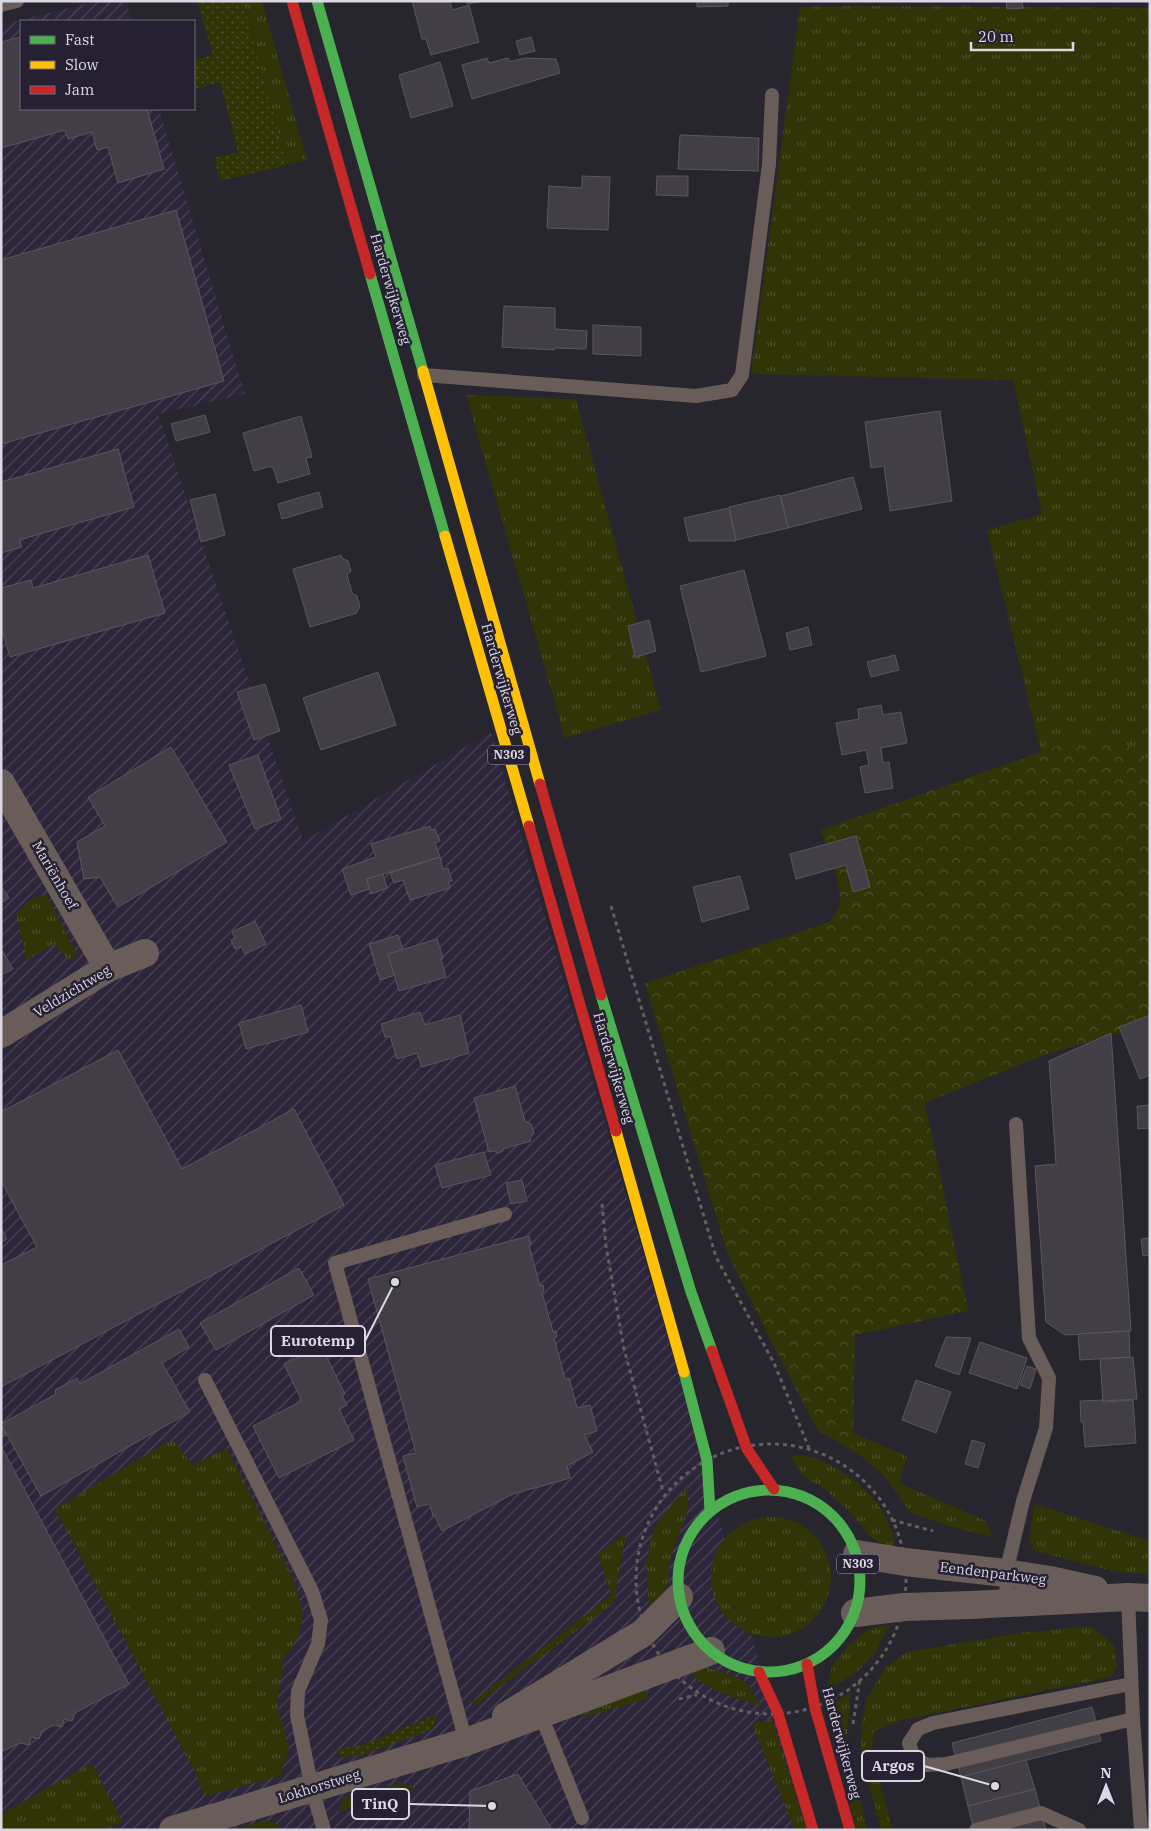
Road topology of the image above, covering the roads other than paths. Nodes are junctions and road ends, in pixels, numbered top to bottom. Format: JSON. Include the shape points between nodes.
{"nodes":[{"id":1,"x":18,"y":1,"type":"edge"},
{"id":2,"x":292,"y":1,"type":"edge"},
{"id":3,"x":317,"y":1,"type":"edge"},
{"id":4,"x":1,"y":5,"type":"edge"},
{"id":5,"x":772,"y":95,"type":"dead end"},
{"id":6,"x":424,"y":376,"type":"junction"},
{"id":7,"x":1,"y":783,"type":"edge"},
{"id":8,"x":145,"y":953,"type":"dead end"},
{"id":9,"x":108,"y":968,"type":"junction"},
{"id":10,"x":1,"y":1034,"type":"edge"},
{"id":11,"x":1016,"y":1124,"type":"dead end"},
{"id":12,"x":505,"y":1214,"type":"dead end"},
{"id":13,"x":205,"y":1380,"type":"dead end"},
{"id":14,"x":774,"y":1489,"type":"junction"},
{"id":15,"x":710,"y":1511,"type":"junction"},
{"id":16,"x":857,"y":1554,"type":"junction"},
{"id":17,"x":1006,"y":1572,"type":"junction"},
{"id":18,"x":679,"y":1597,"type":"junction"},
{"id":19,"x":1139,"y":1598,"type":"edge"},
{"id":20,"x":1007,"y":1603,"type":"junction"},
{"id":21,"x":855,"y":1613,"type":"junction"},
{"id":22,"x":711,"y":1651,"type":"junction"},
{"id":23,"x":807,"y":1664,"type":"junction"},
{"id":24,"x":759,"y":1672,"type":"junction"},
{"id":25,"x":1131,"y":1684,"type":"junction"},
{"id":26,"x":536,"y":1707,"type":"junction"},
{"id":27,"x":1133,"y":1719,"type":"junction"},
{"id":28,"x":466,"y":1742,"type":"junction"},
{"id":29,"x":312,"y":1789,"type":"junction"},
{"id":30,"x":582,"y":1818,"type":"dead end"},
{"id":31,"x":173,"y":1830,"type":"edge"},
{"id":32,"x":324,"y":1830,"type":"edge"},
{"id":33,"x":813,"y":1830,"type":"edge"},
{"id":34,"x":850,"y":1830,"type":"edge"},
{"id":35,"x":976,"y":1830,"type":"edge"},
{"id":36,"x":1079,"y":1830,"type":"edge"},
{"id":37,"x":1141,"y":1830,"type":"edge"}],
"edges":[{"from":1,"to":4,"type":"lane"},
{"from":2,"to":15,"type":"main road","name":"Harderwijkerweg","number":"N303","via":[[676,1340],[707,1460]]},
{"from":3,"to":6,"type":"main road","name":"Harderwijkerweg","number":"N303"},
{"from":5,"to":6,"type":"lane","via":[[769,164],[742,376],[732,390],[696,396]]},
{"from":6,"to":14,"type":"main road","name":"Harderwijkerweg","number":"N303","via":[[620,1063],[691,1292],[747,1449]]},
{"from":7,"to":9,"type":"street","name":"Mariënhoef"},
{"from":8,"to":9,"type":"street","name":"Veldzichtweg"},
{"from":9,"to":10,"type":"street","name":"Veldzichtweg"},
{"from":11,"to":17,"type":"lane","via":[[1029,1338],[1049,1378],[1046,1428],[1023,1501]]},
{"from":12,"to":28,"type":"lane","via":[[335,1263]]},
{"from":13,"to":29,"type":"lane","via":[[312,1591],[321,1620],[318,1644],[298,1691],[297,1715]]},
{"from":14,"to":15,"type":"main road","number":"N303","via":[[739,1494]]},
{"from":14,"to":16,"type":"main road","number":"N303","via":[[801,1495],[826,1508],[845,1529]]},
{"from":15,"to":18,"type":"main road","number":"N303","via":[[689,1536],[679,1566]]},
{"from":16,"to":17,"type":"street","name":"Eendenparkweg"},
{"from":16,"to":21,"type":"main road","number":"N303","via":[[861,1584]]},
{"from":17,"to":19,"type":"street","name":"Eendenparkweg"},
{"from":17,"to":20,"type":"lane"},
{"from":18,"to":22,"type":"main road","number":"N303","via":[[690,1627]]},
{"from":18,"to":26,"type":"street","name":"Lokhorstweg","via":[[644,1633]]},
{"from":19,"to":20,"type":"street","name":"Eendenparkweg"},
{"from":19,"to":25,"type":"lane"},
{"from":20,"to":21,"type":"street","name":"Eendenparkweg","via":[[904,1607]]},
{"from":21,"to":23,"type":"main road","number":"N303","via":[[833,1646]]},
{"from":22,"to":24,"type":"main road","number":"N303","via":[[734,1665]]},
{"from":22,"to":26,"type":"street","name":"Lokhorstweg","via":[[667,1668]]},
{"from":23,"to":24,"type":"main road","number":"N303","via":[[784,1671]]},
{"from":23,"to":34,"type":"main road","name":"Harderwijkerweg","via":[[815,1708]]},
{"from":24,"to":33,"type":"main road","via":[[778,1713]]},
{"from":25,"to":27,"type":"lane"},
{"from":25,"to":27,"type":"lane","via":[[933,1723],[918,1729],[909,1743],[914,1758],[927,1766],[946,1764]]},
{"from":26,"to":28,"type":"street","name":"Lokhorstweg"},
{"from":26,"to":30,"type":"lane"},
{"from":27,"to":37,"type":"lane"},
{"from":28,"to":29,"type":"street","name":"Lokhorstweg"},
{"from":29,"to":31,"type":"street","name":"Lokhorstweg"},
{"from":29,"to":32,"type":"lane"},
{"from":35,"to":36,"type":"lane","via":[[1041,1813]]}]}
